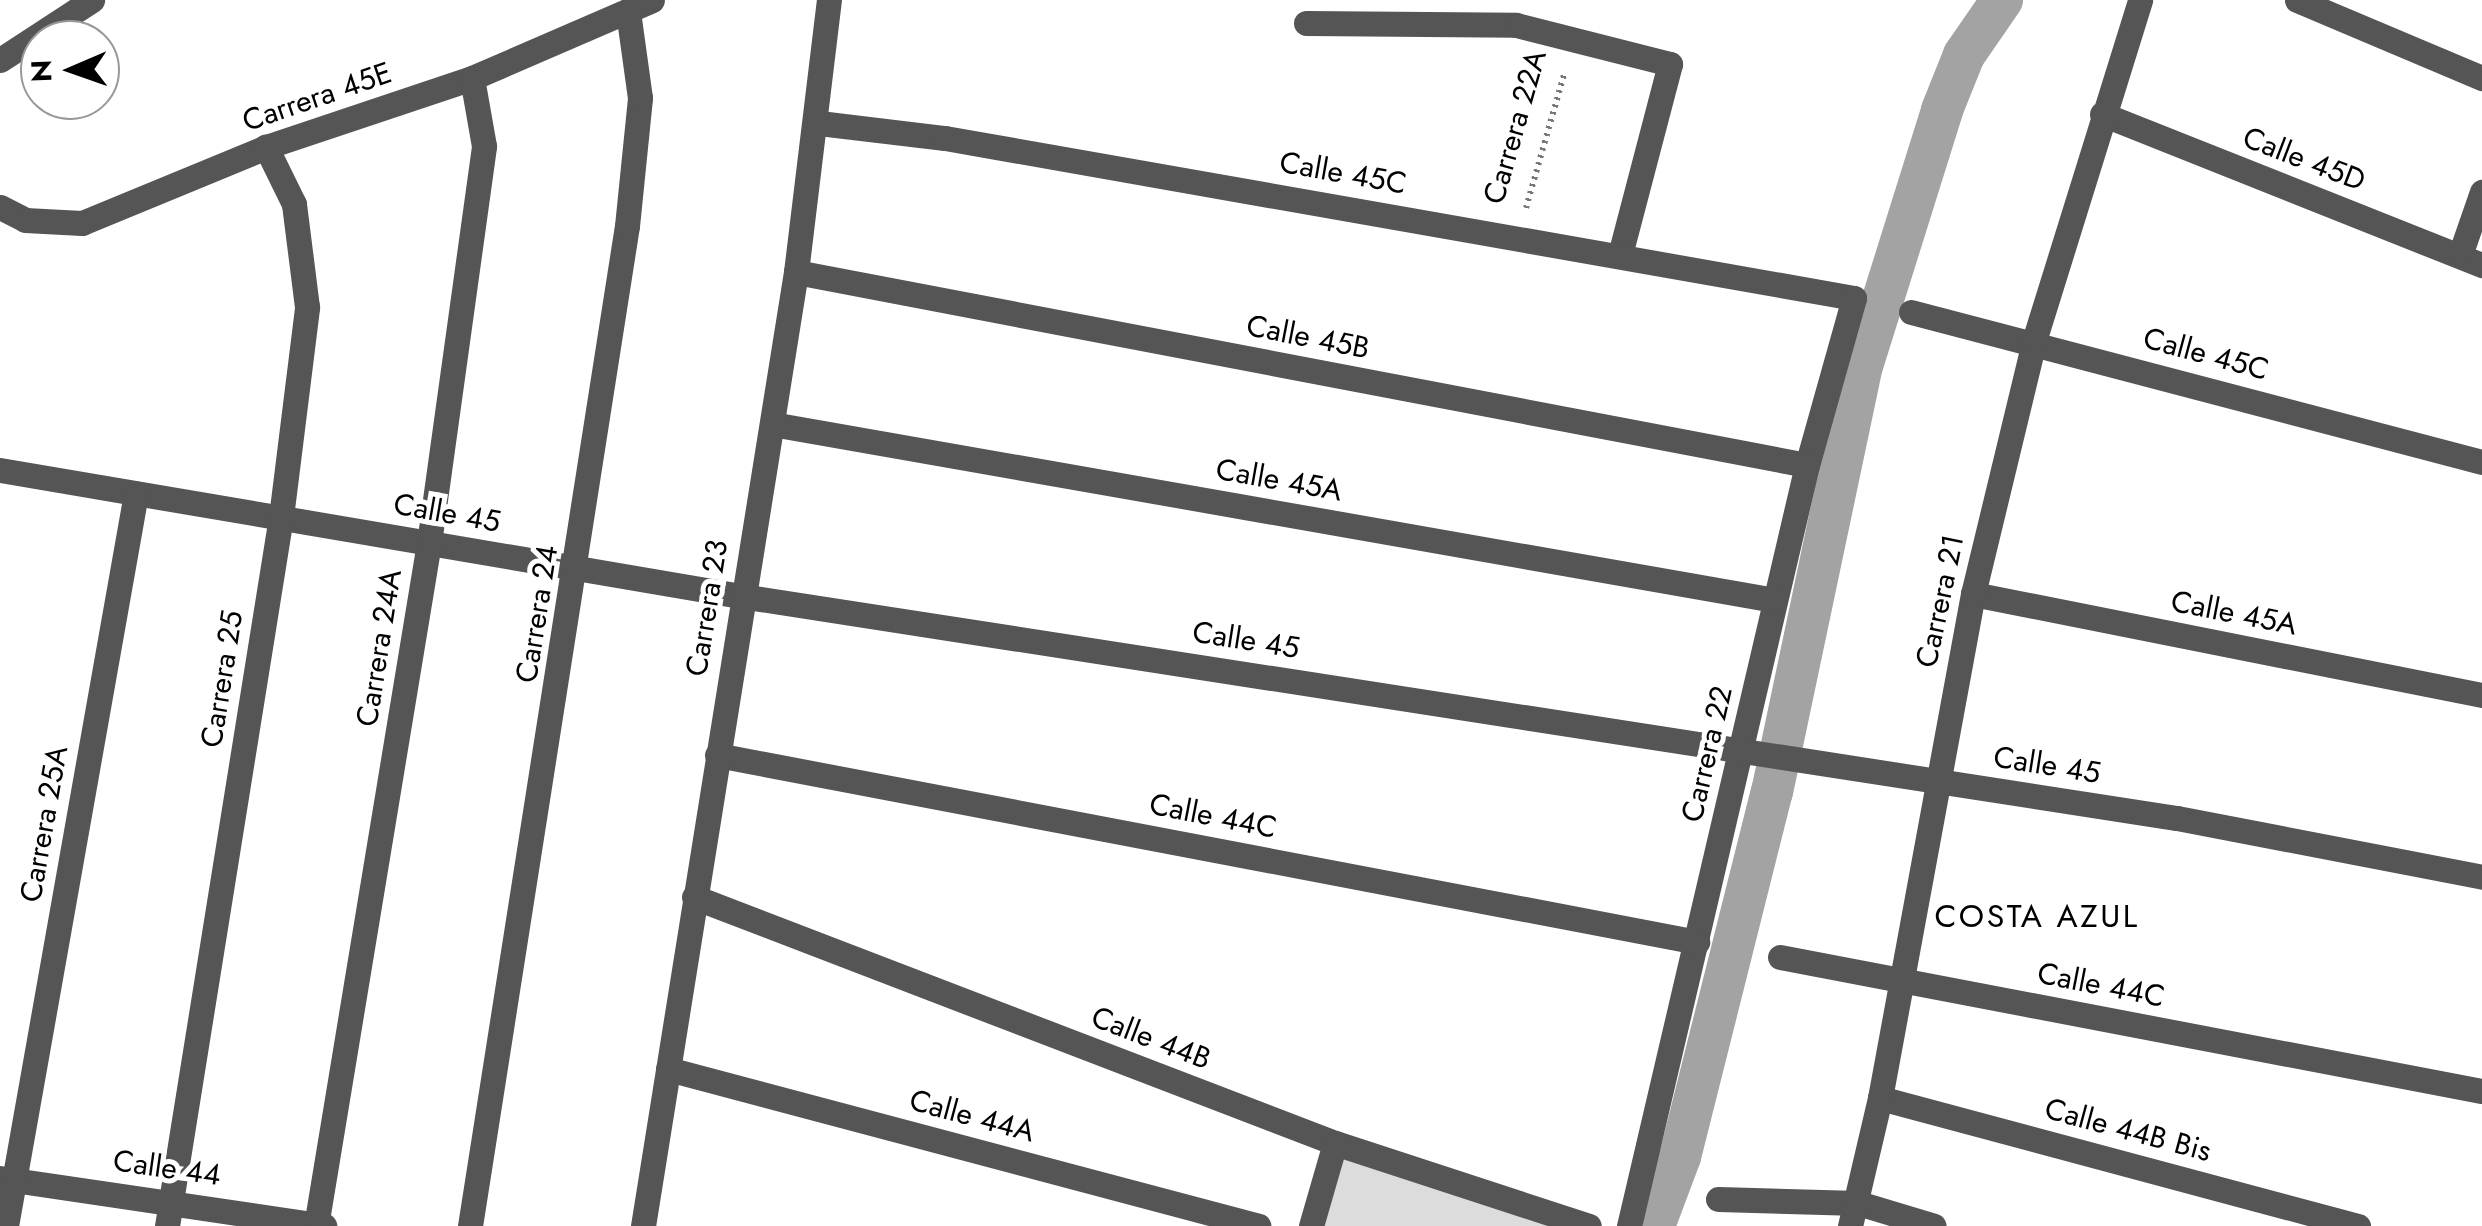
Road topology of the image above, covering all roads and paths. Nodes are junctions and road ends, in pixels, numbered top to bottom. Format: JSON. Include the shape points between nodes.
{"nodes":[{"id":1,"x":92,"y":0,"type":"edge"},
{"id":2,"x":652,"y":0,"type":"edge"},
{"id":3,"x":829,"y":0,"type":"edge"},
{"id":4,"x":2140,"y":0,"type":"edge"},
{"id":5,"x":2297,"y":0,"type":"edge"},
{"id":6,"x":628,"y":11,"type":"junction"},
{"id":7,"x":1306,"y":23,"type":"dead end"},
{"id":8,"x":1574,"y":36,"type":"junction"},
{"id":9,"x":0,"y":60,"type":"edge"},
{"id":10,"x":472,"y":78,"type":"junction"},
{"id":11,"x":2482,"y":78,"type":"edge"},
{"id":12,"x":2102,"y":114,"type":"junction"},
{"id":13,"x":819,"y":123,"type":"junction"},
{"id":14,"x":266,"y":147,"type":"junction"},
{"id":15,"x":2482,"y":192,"type":"edge"},
{"id":16,"x":0,"y":207,"type":"edge"},
{"id":17,"x":1518,"y":235,"type":"junction"},
{"id":18,"x":1620,"y":254,"type":"junction"},
{"id":19,"x":2471,"y":260,"type":"edge"},
{"id":20,"x":796,"y":272,"type":"junction"},
{"id":21,"x":1854,"y":298,"type":"joint"},
{"id":22,"x":1911,"y":312,"type":"dead end"},
{"id":23,"x":2034,"y":341,"type":"junction"},
{"id":24,"x":772,"y":424,"type":"junction"},
{"id":25,"x":2482,"y":462,"type":"edge"},
{"id":26,"x":1806,"y":466,"type":"junction"},
{"id":27,"x":0,"y":470,"type":"edge"},
{"id":28,"x":136,"y":493,"type":"junction"},
{"id":29,"x":281,"y":517,"type":"junction"},
{"id":30,"x":430,"y":543,"type":"junction"},
{"id":31,"x":578,"y":568,"type":"junction"},
{"id":32,"x":1973,"y":594,"type":"junction"},
{"id":33,"x":742,"y":596,"type":"junction"},
{"id":34,"x":1774,"y":600,"type":"junction"},
{"id":35,"x":2482,"y":695,"type":"edge"},
{"id":36,"x":1755,"y":752,"type":"junction"},
{"id":37,"x":717,"y":755,"type":"junction"},
{"id":38,"x":1938,"y":781,"type":"junction"},
{"id":39,"x":2482,"y":877,"type":"edge"},
{"id":40,"x":694,"y":897,"type":"junction"},
{"id":41,"x":1697,"y":942,"type":"junction"},
{"id":42,"x":1780,"y":958,"type":"dead end"},
{"id":43,"x":1902,"y":978,"type":"junction"},
{"id":44,"x":668,"y":1069,"type":"junction"},
{"id":45,"x":2482,"y":1091,"type":"edge"},
{"id":46,"x":1880,"y":1098,"type":"junction"},
{"id":47,"x":1335,"y":1143,"type":"junction"},
{"id":48,"x":6,"y":1180,"type":"edge"},
{"id":49,"x":171,"y":1199,"type":"junction"},
{"id":50,"x":1718,"y":1199,"type":"dead end"},
{"id":51,"x":1854,"y":1214,"type":"edge"},
{"id":52,"x":317,"y":1225,"type":"edge"},
{"id":53,"x":6,"y":1226,"type":"edge"},
{"id":54,"x":167,"y":1226,"type":"edge"},
{"id":55,"x":324,"y":1226,"type":"edge"},
{"id":56,"x":470,"y":1226,"type":"edge"},
{"id":57,"x":643,"y":1226,"type":"edge"},
{"id":58,"x":1259,"y":1226,"type":"edge"},
{"id":59,"x":1311,"y":1226,"type":"edge"},
{"id":60,"x":1589,"y":1226,"type":"edge"},
{"id":61,"x":1628,"y":1226,"type":"edge"},
{"id":62,"x":1934,"y":1226,"type":"edge"},
{"id":63,"x":2358,"y":1226,"type":"edge"}],
"edges":[{"from":1,"to":9,"type":"street"},
{"from":2,"to":6,"type":"street","name":"Carrera 45E"},
{"from":3,"to":13,"type":"street","name":"Carrera 23"},
{"from":4,"to":12,"type":"street","name":"Carrera 21"},
{"from":5,"to":11,"type":"street"},
{"from":6,"to":10,"type":"street","name":"Carrera 45E"},
{"from":6,"to":31,"type":"street","name":"Carrera 24","via":[[640,98]]},
{"from":7,"to":8,"type":"street","via":[[1516,25]]},
{"from":8,"to":17,"type":"path","name":"Carrera 22A"},
{"from":8,"to":18,"type":"street","via":[[1670,64]]},
{"from":10,"to":14,"type":"street","name":"Carrera 45E"},
{"from":10,"to":30,"type":"street","name":"Carrera 24A","via":[[484,146]]},
{"from":12,"to":19,"type":"street","name":"Calle 45D"},
{"from":12,"to":23,"type":"street","name":"Carrera 21"},
{"from":13,"to":17,"type":"street","name":"Calle 45C"},
{"from":13,"to":20,"type":"street","name":"Carrera 23"},
{"from":14,"to":16,"type":"street","name":"Carrera 45E","via":[[82,223],[25,220]]},
{"from":14,"to":29,"type":"street","name":"Carrera 25","via":[[294,204],[307,308]]},
{"from":15,"to":19,"type":"street"},
{"from":17,"to":18,"type":"street","name":"Calle 45C"},
{"from":18,"to":21,"type":"street","name":"Calle 45C"},
{"from":20,"to":24,"type":"street","name":"Carrera 23"},
{"from":20,"to":26,"type":"street","name":"Calle 45B"},
{"from":21,"to":26,"type":"street","name":"Carrera 22"},
{"from":22,"to":23,"type":"street","name":"Calle 45C"},
{"from":23,"to":25,"type":"street","name":"Calle 45C"},
{"from":23,"to":32,"type":"street","name":"Carrera 21"},
{"from":24,"to":33,"type":"street","name":"Carrera 23"},
{"from":24,"to":34,"type":"street","name":"Calle 45A"},
{"from":26,"to":34,"type":"street","name":"Carrera 22"},
{"from":27,"to":28,"type":"street","name":"Calle 45"},
{"from":28,"to":29,"type":"street","name":"Calle 45"},
{"from":28,"to":48,"type":"street","name":"Carrera 25A"},
{"from":29,"to":30,"type":"street","name":"Calle 45"},
{"from":29,"to":49,"type":"street","name":"Carrera 25"},
{"from":30,"to":31,"type":"street","name":"Calle 45"},
{"from":30,"to":52,"type":"street","name":"Carrera 24A"},
{"from":31,"to":33,"type":"street","name":"Calle 45"},
{"from":31,"to":56,"type":"street","name":"Carrera 24"},
{"from":32,"to":35,"type":"street","name":"Calle 45A"},
{"from":32,"to":38,"type":"street","name":"Carrera 21"},
{"from":33,"to":36,"type":"street","name":"Calle 45"},
{"from":33,"to":37,"type":"street","name":"Carrera 23"},
{"from":34,"to":36,"type":"street","name":"Carrera 22"},
{"from":36,"to":38,"type":"street","name":"Calle 45"},
{"from":36,"to":41,"type":"street","name":"Carrera 22"},
{"from":37,"to":40,"type":"street","name":"Carrera 23"},
{"from":37,"to":41,"type":"street","name":"Calle 44C"},
{"from":38,"to":39,"type":"street","name":"Calle 45"},
{"from":38,"to":43,"type":"street","name":"Carrera 21"},
{"from":40,"to":44,"type":"street","name":"Carrera 23"},
{"from":40,"to":47,"type":"street","name":"Calle 44B"},
{"from":41,"to":61,"type":"street","name":"Carrera 22"},
{"from":42,"to":43,"type":"street","name":"Calle 44C"},
{"from":43,"to":45,"type":"street","name":"Calle 44C"},
{"from":43,"to":46,"type":"street","name":"Carrera 21"},
{"from":44,"to":57,"type":"street","name":"Carrera 23"},
{"from":44,"to":58,"type":"street","name":"Calle 44A"},
{"from":46,"to":51,"type":"street","name":"Carrera 21"},
{"from":46,"to":63,"type":"street","name":"Calle 44B Bis"},
{"from":47,"to":59,"type":"street"},
{"from":47,"to":60,"type":"street","name":"Calle 44B"},
{"from":48,"to":49,"type":"street","name":"Calle 44"},
{"from":48,"to":53,"type":"street","name":"Carrera 25A"},
{"from":49,"to":52,"type":"street","name":"Calle 44"},
{"from":49,"to":54,"type":"street","name":"Carrera 25"},
{"from":50,"to":51,"type":"street"},
{"from":51,"to":62,"type":"street"},
{"from":52,"to":55,"type":"street","name":"Calle 44"}]}
